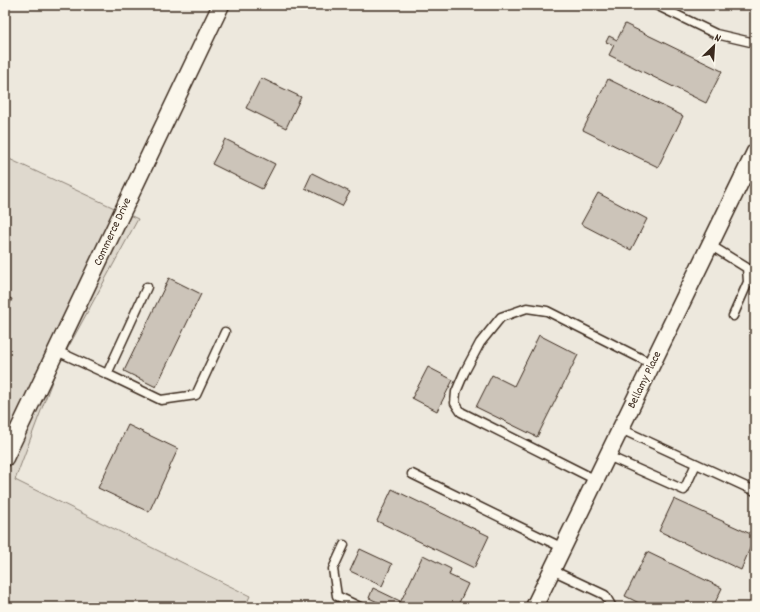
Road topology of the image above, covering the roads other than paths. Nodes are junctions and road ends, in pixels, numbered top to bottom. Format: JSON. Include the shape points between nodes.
{"nodes":[{"id":1,"x":221,"y":5,"type":"edge"},
{"id":2,"x":656,"y":5,"type":"edge"},
{"id":3,"x":755,"y":43,"type":"edge"},
{"id":4,"x":755,"y":152,"type":"edge"},
{"id":5,"x":710,"y":245,"type":"junction"},
{"id":6,"x":147,"y":287,"type":"dead end"},
{"id":7,"x":733,"y":316,"type":"dead end"},
{"id":8,"x":224,"y":332,"type":"dead end"},
{"id":9,"x":56,"y":351,"type":"junction"},
{"id":10,"x":652,"y":364,"type":"junction"},
{"id":11,"x":107,"y":374,"type":"junction"},
{"id":12,"x":621,"y":429,"type":"junction"},
{"id":13,"x":608,"y":456,"type":"junction"},
{"id":14,"x":5,"y":458,"type":"edge"},
{"id":15,"x":696,"y":464,"type":"junction"},
{"id":16,"x":412,"y":474,"type":"dead end"},
{"id":17,"x":596,"y":480,"type":"junction"},
{"id":18,"x":755,"y":491,"type":"edge"},
{"id":19,"x":344,"y":545,"type":"dead end"},
{"id":20,"x":563,"y":548,"type":"junction"},
{"id":21,"x":552,"y":570,"type":"junction"},
{"id":22,"x":360,"y":607,"type":"edge"},
{"id":23,"x":534,"y":607,"type":"edge"},
{"id":24,"x":612,"y":607,"type":"edge"}],
"edges":[{"from":1,"to":9,"type":"street","name":"Commerce Drive"},
{"from":2,"to":3,"type":"lane","via":[[716,34]]},
{"from":4,"to":5,"type":"street","name":"Bellamy Place"},
{"from":5,"to":7,"type":"lane","via":[[747,268],[748,282]]},
{"from":5,"to":10,"type":"street","name":"Bellamy Place"},
{"from":6,"to":11,"type":"lane"},
{"from":8,"to":11,"type":"lane","via":[[196,395],[161,400]]},
{"from":9,"to":11,"type":"lane"},
{"from":9,"to":14,"type":"street","name":"Commerce Drive"},
{"from":10,"to":12,"type":"street","name":"Bellamy Place"},
{"from":10,"to":17,"type":"lane","via":[[547,311],[527,308],[501,318],[480,343],[464,373],[456,392],[455,403],[461,412]]},
{"from":12,"to":13,"type":"street","name":"Bellamy Place"},
{"from":12,"to":15,"type":"lane"},
{"from":13,"to":15,"type":"lane","via":[[684,490]]},
{"from":13,"to":17,"type":"street","name":"Bellamy Place"},
{"from":15,"to":18,"type":"lane"},
{"from":16,"to":20,"type":"lane"},
{"from":17,"to":20,"type":"street","name":"Bellamy Place"},
{"from":19,"to":22,"type":"lane","via":[[333,569],[337,596]]},
{"from":20,"to":21,"type":"street","name":"Bellamy Place"},
{"from":21,"to":23,"type":"street","name":"Bellamy Place"},
{"from":21,"to":24,"type":"lane","via":[[605,595]]}]}
